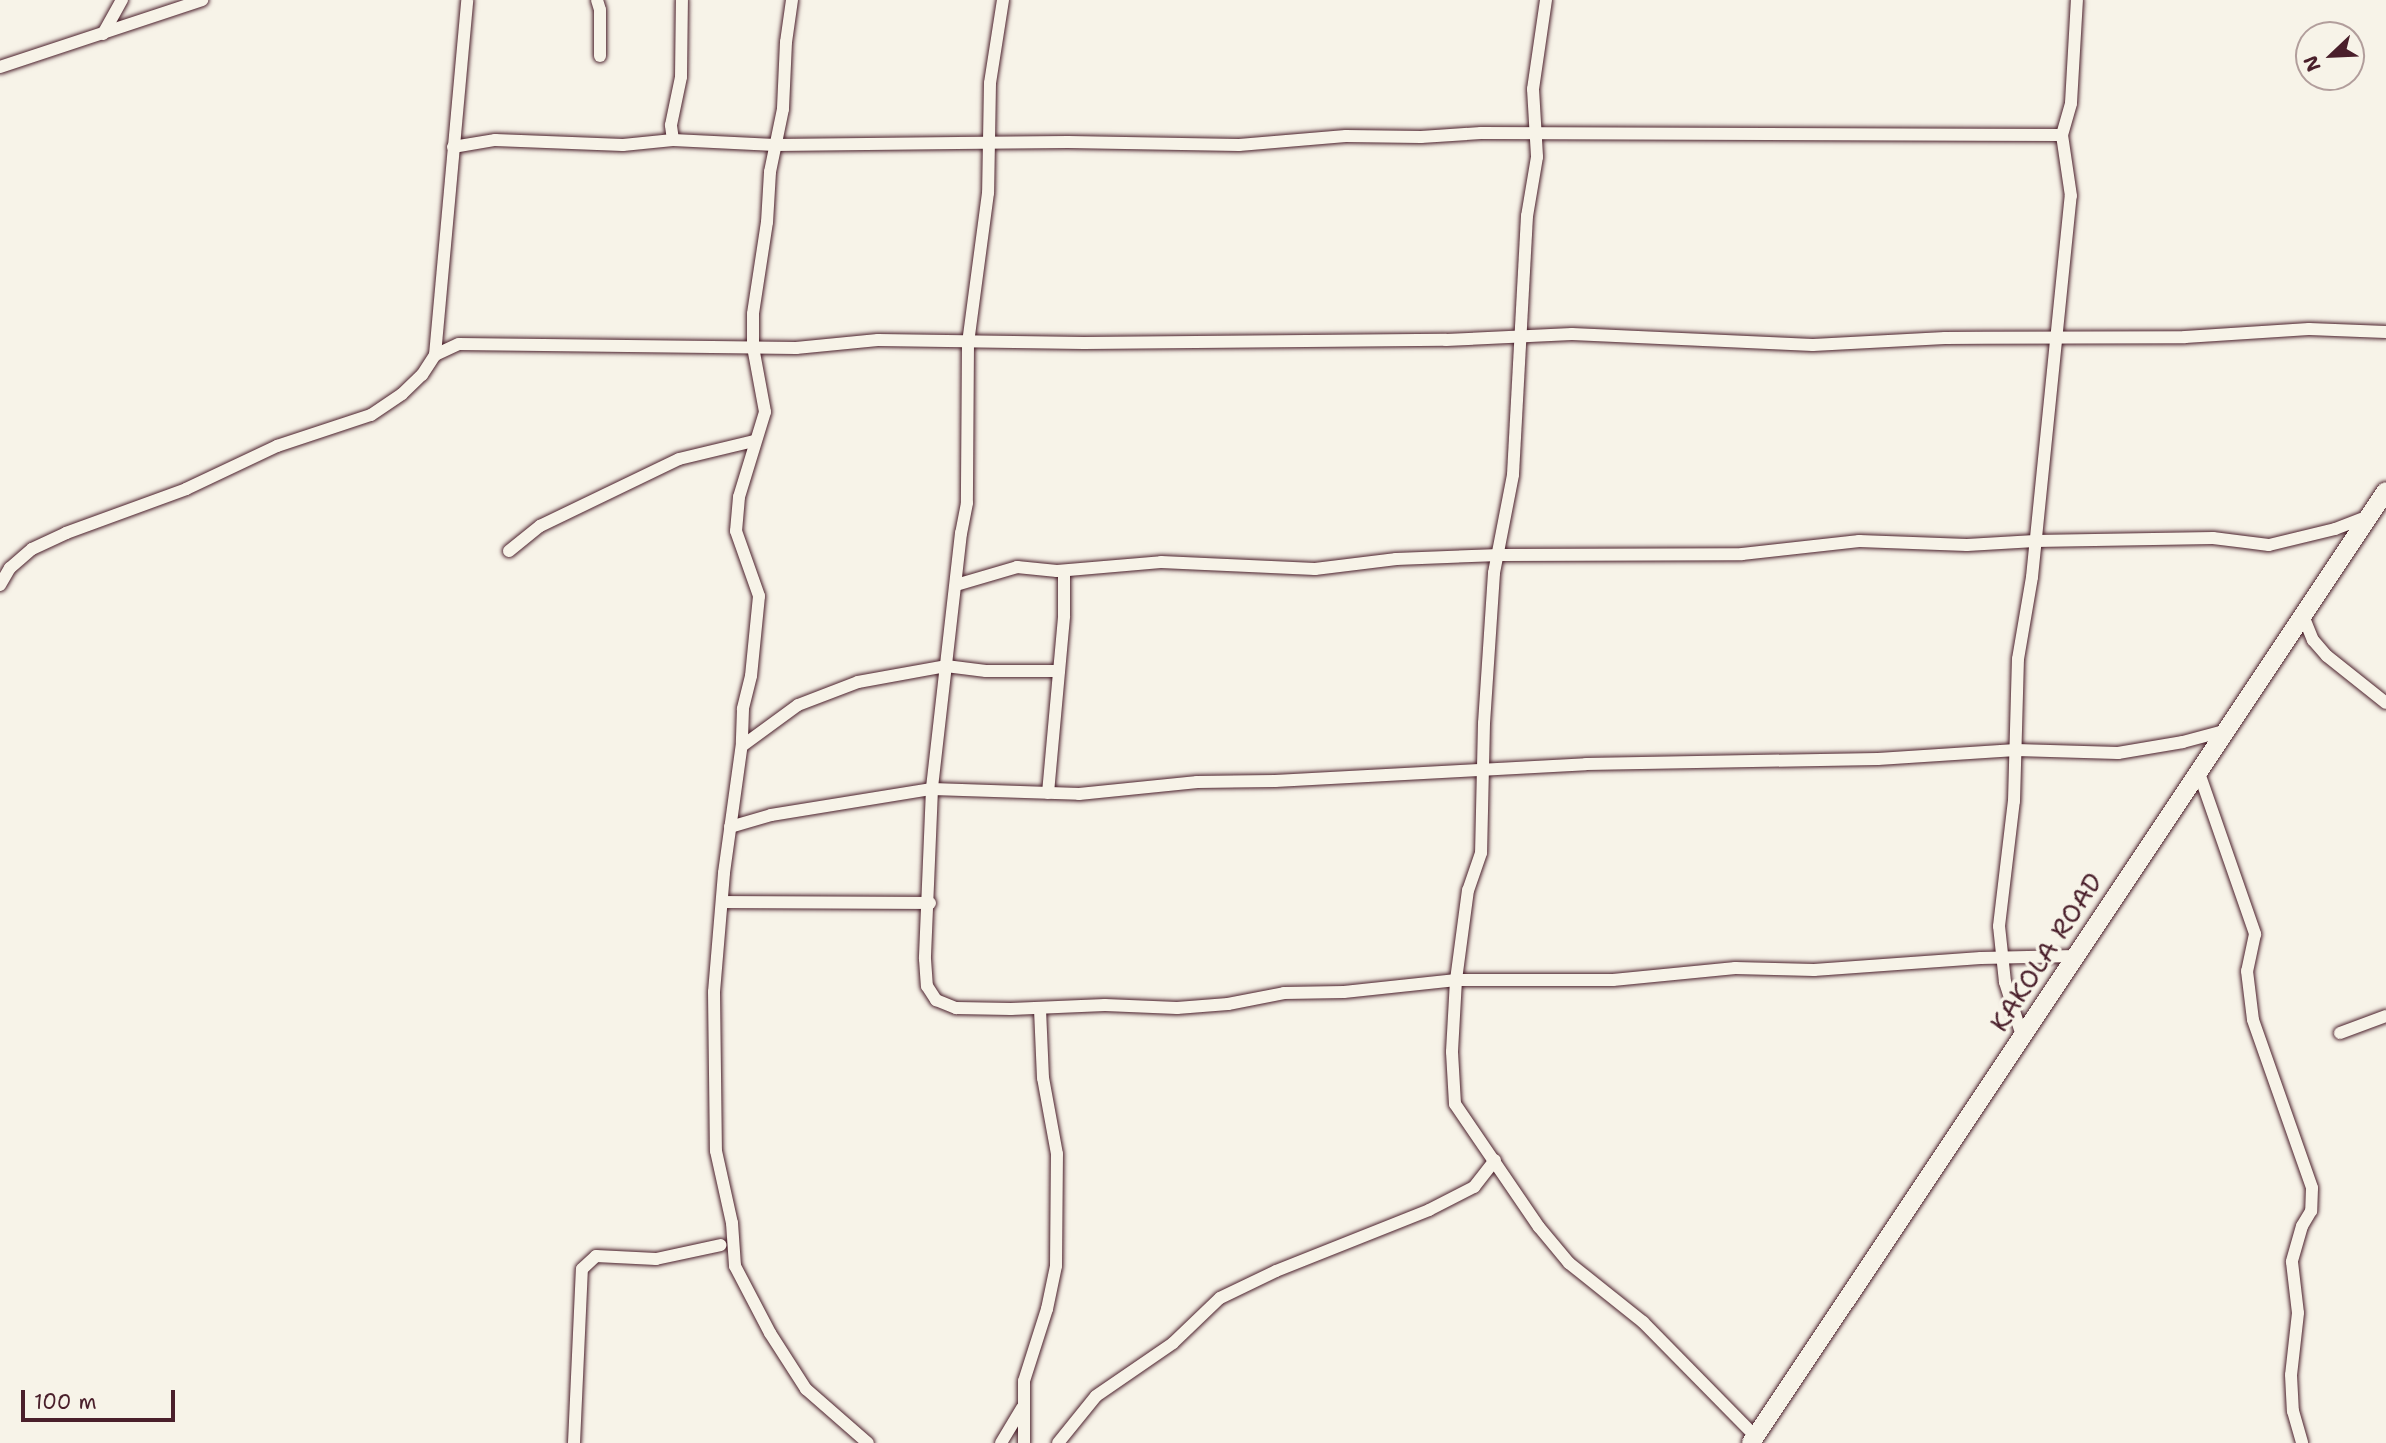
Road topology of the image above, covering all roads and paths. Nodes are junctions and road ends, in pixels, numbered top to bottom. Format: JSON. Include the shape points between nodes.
{"nodes":[{"id":1,"x":121,"y":0,"type":"edge"},
{"id":2,"x":202,"y":0,"type":"edge"},
{"id":3,"x":467,"y":0,"type":"edge"},
{"id":4,"x":597,"y":0,"type":"edge"},
{"id":5,"x":682,"y":0,"type":"edge"},
{"id":6,"x":792,"y":0,"type":"edge"},
{"id":7,"x":1003,"y":0,"type":"edge"},
{"id":8,"x":1546,"y":0,"type":"edge"},
{"id":9,"x":2077,"y":0,"type":"edge"},
{"id":10,"x":103,"y":34,"type":"junction"},
{"id":11,"x":600,"y":56,"type":"dead end"},
{"id":12,"x":0,"y":67,"type":"edge"},
{"id":13,"x":1537,"y":133,"type":"junction"},
{"id":14,"x":2062,"y":135,"type":"junction"},
{"id":15,"x":673,"y":140,"type":"junction"},
{"id":16,"x":988,"y":143,"type":"junction"},
{"id":17,"x":775,"y":145,"type":"junction"},
{"id":18,"x":453,"y":147,"type":"junction"},
{"id":19,"x":2386,"y":332,"type":"edge"},
{"id":20,"x":2057,"y":336,"type":"junction"},
{"id":21,"x":1519,"y":337,"type":"junction"},
{"id":22,"x":968,"y":342,"type":"junction"},
{"id":23,"x":753,"y":346,"type":"junction"},
{"id":24,"x":435,"y":355,"type":"junction"},
{"id":25,"x":754,"y":442,"type":"junction"},
{"id":26,"x":2386,"y":491,"type":"edge"},
{"id":27,"x":2370,"y":515,"type":"junction"},
{"id":28,"x":2035,"y":541,"type":"junction"},
{"id":29,"x":509,"y":551,"type":"dead end"},
{"id":30,"x":1499,"y":555,"type":"junction"},
{"id":31,"x":1064,"y":570,"type":"junction"},
{"id":32,"x":0,"y":585,"type":"edge"},
{"id":33,"x":956,"y":585,"type":"junction"},
{"id":34,"x":2304,"y":618,"type":"junction"},
{"id":35,"x":946,"y":666,"type":"junction"},
{"id":36,"x":1059,"y":671,"type":"junction"},
{"id":37,"x":2386,"y":703,"type":"edge"},
{"id":38,"x":2224,"y":731,"type":"junction"},
{"id":39,"x":742,"y":746,"type":"junction"},
{"id":40,"x":2016,"y":750,"type":"junction"},
{"id":41,"x":2198,"y":770,"type":"junction"},
{"id":42,"x":1483,"y":771,"type":"junction"},
{"id":43,"x":932,"y":789,"type":"junction"},
{"id":44,"x":1048,"y":793,"type":"junction"},
{"id":45,"x":730,"y":827,"type":"junction"},
{"id":46,"x":722,"y":902,"type":"junction"},
{"id":47,"x":929,"y":904,"type":"junction"},
{"id":48,"x":2075,"y":956,"type":"junction"},
{"id":49,"x":2002,"y":957,"type":"junction"},
{"id":50,"x":1456,"y":980,"type":"junction"},
{"id":51,"x":1040,"y":1008,"type":"junction"},
{"id":52,"x":2386,"y":1016,"type":"edge"},
{"id":53,"x":2340,"y":1033,"type":"dead end"},
{"id":54,"x":2022,"y":1036,"type":"junction"},
{"id":55,"x":1495,"y":1160,"type":"junction"},
{"id":56,"x":721,"y":1245,"type":"dead end"},
{"id":57,"x":1022,"y":1408,"type":"junction"},
{"id":58,"x":849,"y":1429,"type":"junction"},
{"id":59,"x":1753,"y":1440,"type":"edge"},
{"id":60,"x":573,"y":1443,"type":"edge"},
{"id":61,"x":846,"y":1443,"type":"edge"},
{"id":62,"x":868,"y":1443,"type":"edge"},
{"id":63,"x":1001,"y":1443,"type":"edge"},
{"id":64,"x":1024,"y":1443,"type":"edge"},
{"id":65,"x":1058,"y":1443,"type":"edge"},
{"id":66,"x":2302,"y":1443,"type":"edge"}],
"edges":[{"from":1,"to":10,"type":"street"},
{"from":2,"to":10,"type":"street"},
{"from":3,"to":18,"type":"street"},
{"from":4,"to":11,"type":"street"},
{"from":5,"to":15,"type":"street","via":[[681,77],[671,125]]},
{"from":6,"to":17,"type":"street","via":[[783,109]]},
{"from":7,"to":16,"type":"street","via":[[990,83]]},
{"from":8,"to":13,"type":"street","via":[[1533,89]]},
{"from":9,"to":14,"type":"street","via":[[2071,103]]},
{"from":10,"to":12,"type":"street"},
{"from":13,"to":14,"type":"street"},
{"from":13,"to":16,"type":"street","via":[[1346,136],[1239,145]]},
{"from":13,"to":21,"type":"street"},
{"from":14,"to":20,"type":"street","via":[[2071,196]]},
{"from":15,"to":17,"type":"street"},
{"from":15,"to":18,"type":"street","via":[[623,145],[495,140]]},
{"from":16,"to":17,"type":"street"},
{"from":16,"to":22,"type":"street","via":[[988,193]]},
{"from":17,"to":23,"type":"street"},
{"from":18,"to":24,"type":"street"},
{"from":19,"to":20,"type":"street"},
{"from":20,"to":21,"type":"street","via":[[1813,345],[1572,334]]},
{"from":20,"to":28,"type":"street"},
{"from":21,"to":22,"type":"street"},
{"from":21,"to":30,"type":"street","via":[[1513,475]]},
{"from":22,"to":23,"type":"street","via":[[878,340],[830,346]]},
{"from":22,"to":33,"type":"street","via":[[967,503]]},
{"from":23,"to":24,"type":"street","via":[[478,342],[450,345]]},
{"from":23,"to":25,"type":"street","via":[[765,407]]},
{"from":24,"to":32,"type":"street","via":[[422,375],[372,415],[277,446],[186,489],[65,533],[32,549],[10,568]]},
{"from":25,"to":29,"type":"street","via":[[691,455],[654,470],[540,526]]},
{"from":25,"to":39,"type":"street","via":[[739,497],[736,531],[759,596]]},
{"from":26,"to":27,"type":"main road","name":"KAKOLA ROAD"},
{"from":27,"to":28,"type":"street","via":[[2269,545],[2213,538]]},
{"from":27,"to":34,"type":"main road","name":"KAKOLA ROAD"},
{"from":28,"to":30,"type":"street","via":[[1967,545],[1859,541],[1682,556]]},
{"from":28,"to":40,"type":"street","via":[[2018,659]]},
{"from":30,"to":31,"type":"street","via":[[1396,559],[1315,569],[1187,562]]},
{"from":30,"to":42,"type":"street","via":[[1490,622]]},
{"from":31,"to":33,"type":"street","via":[[1017,567]]},
{"from":31,"to":36,"type":"street"},
{"from":33,"to":35,"type":"street"},
{"from":34,"to":37,"type":"street","via":[[2313,640],[2327,656]]},
{"from":34,"to":38,"type":"main road","name":"KAKOLA ROAD"},
{"from":35,"to":36,"type":"street"},
{"from":35,"to":39,"type":"street","via":[[858,682],[814,698],[779,717]]},
{"from":35,"to":43,"type":"street"},
{"from":36,"to":44,"type":"street"},
{"from":38,"to":40,"type":"street","via":[[2118,753]]},
{"from":38,"to":41,"type":"main road","name":"KAKOLA ROAD"},
{"from":39,"to":45,"type":"street"},
{"from":40,"to":42,"type":"street","via":[[1878,759],[1586,764]]},
{"from":40,"to":49,"type":"street","via":[[1999,926]]},
{"from":41,"to":48,"type":"main road","name":"KAKOLA ROAD"},
{"from":41,"to":66,"type":"street","via":[[2255,934],[2247,971],[2253,1020],[2312,1188],[2311,1211],[2292,1262],[2298,1312],[2291,1375],[2293,1411]]},
{"from":42,"to":44,"type":"street","via":[[1229,780]]},
{"from":42,"to":50,"type":"street","via":[[1481,853],[1470,878]]},
{"from":43,"to":44,"type":"street"},
{"from":43,"to":45,"type":"street","via":[[771,815]]},
{"from":43,"to":47,"type":"street"},
{"from":45,"to":46,"type":"street"},
{"from":46,"to":47,"type":"street"},
{"from":46,"to":58,"type":"street","via":[[714,992],[716,1151],[732,1223],[735,1266],[806,1389]]},
{"from":47,"to":51,"type":"street","via":[[926,975],[936,1000],[956,1008]]},
{"from":48,"to":49,"type":"street"},
{"from":48,"to":54,"type":"main road","name":"KAKOLA ROAD"},
{"from":49,"to":50,"type":"street","via":[[1814,971],[1735,968],[1614,980]]},
{"from":49,"to":54,"type":"street"},
{"from":50,"to":51,"type":"street","via":[[1344,992],[1284,993],[1177,1008]]},
{"from":50,"to":55,"type":"street","via":[[1455,1104]]},
{"from":51,"to":57,"type":"street","via":[[1043,1078],[1057,1154],[1056,1266],[1024,1381]]},
{"from":52,"to":53,"type":"street"},
{"from":54,"to":59,"type":"main road","name":"KAKOLA ROAD"},
{"from":55,"to":59,"type":"street","via":[[1569,1263],[1643,1322]]},
{"from":55,"to":65,"type":"street","via":[[1474,1187],[1429,1210],[1220,1298],[1174,1343],[1096,1396]]},
{"from":56,"to":60,"type":"street","via":[[656,1259],[596,1256],[582,1269]]},
{"from":57,"to":63,"type":"street"},
{"from":57,"to":64,"type":"street"},
{"from":58,"to":61,"type":"street"},
{"from":58,"to":62,"type":"street"}]}
